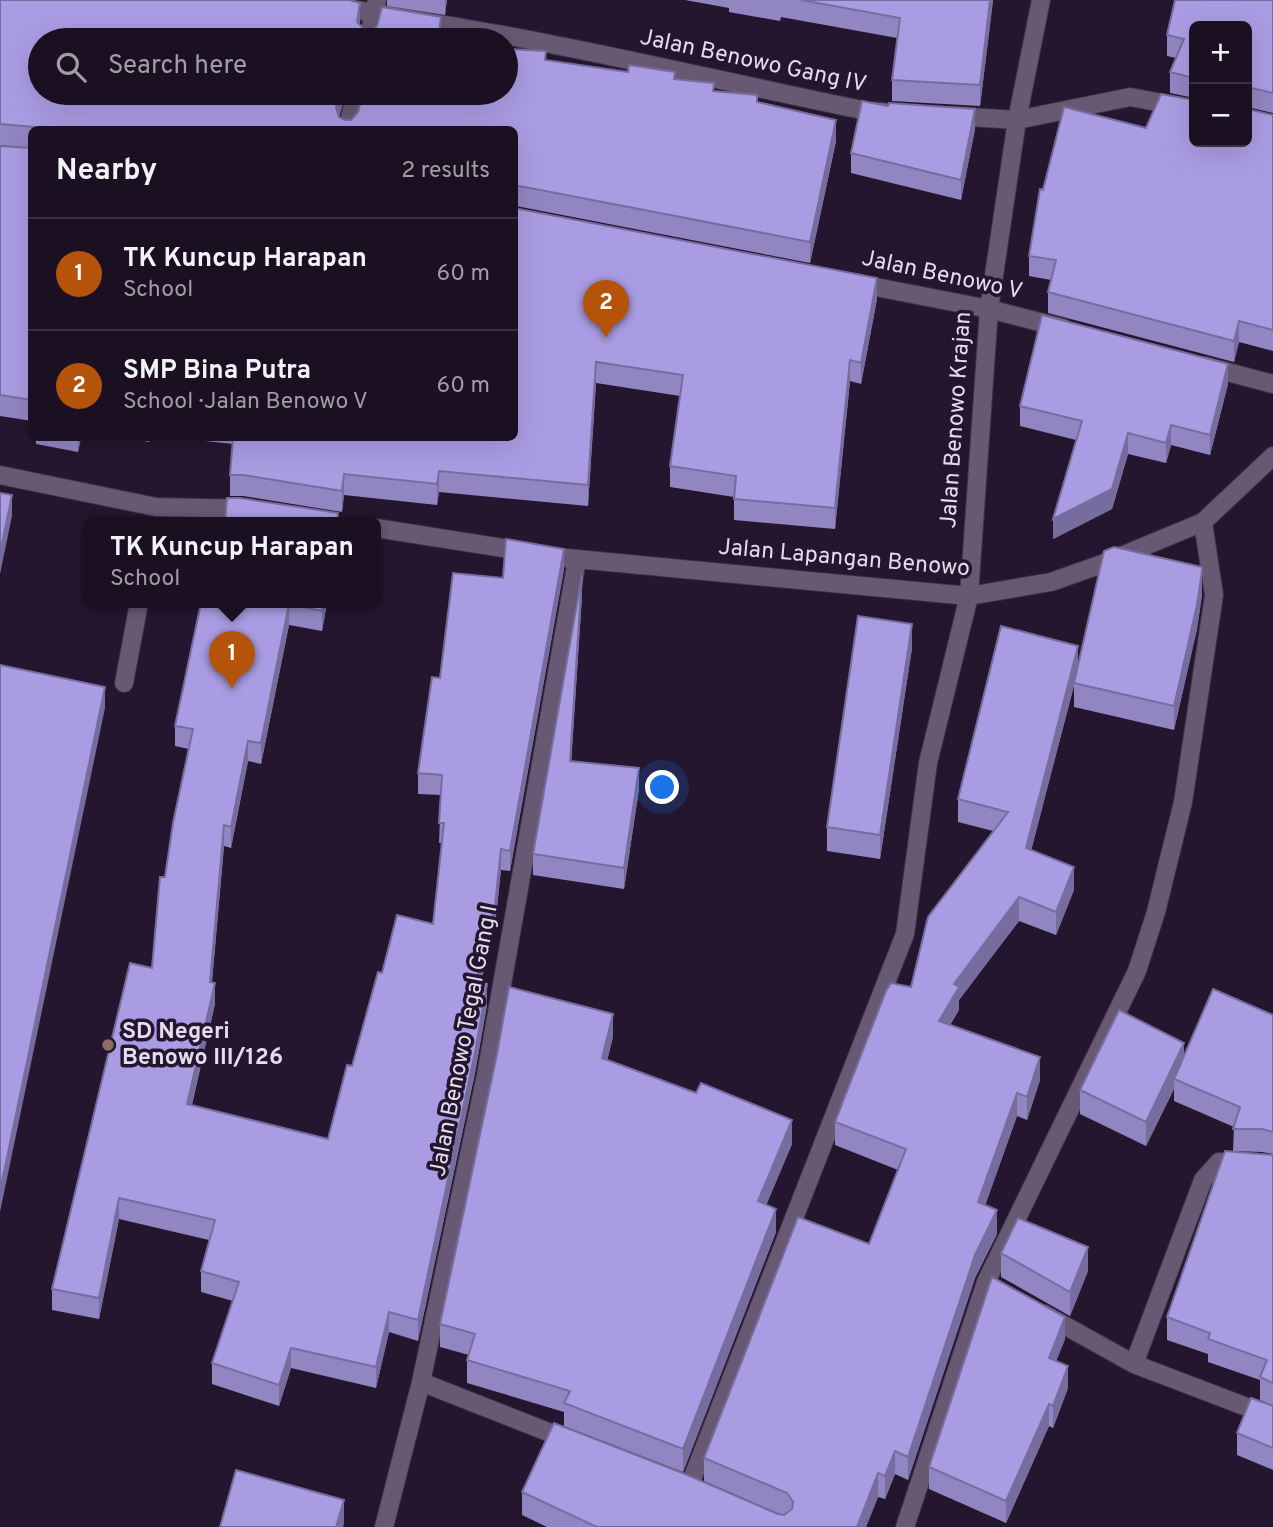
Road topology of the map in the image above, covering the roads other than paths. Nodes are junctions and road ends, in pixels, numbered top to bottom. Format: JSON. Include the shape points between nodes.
{"nodes":[{"id":1,"x":304,"y":0,"type":"edge"},
{"id":2,"x":1041,"y":0,"type":"edge"},
{"id":3,"x":375,"y":7,"type":"edge"},
{"id":4,"x":371,"y":28,"type":"edge"},
{"id":5,"x":473,"y":28,"type":"edge"},
{"id":6,"x":518,"y":38,"type":"edge"},
{"id":7,"x":353,"y":105,"type":"edge"},
{"id":8,"x":1189,"y":107,"type":"edge"},
{"id":9,"x":908,"y":114,"type":"edge"},
{"id":10,"x":935,"y":115,"type":"edge"},
{"id":11,"x":1017,"y":120,"type":"junction"},
{"id":12,"x":348,"y":126,"type":"edge"},
{"id":13,"x":840,"y":280,"type":"edge"},
{"id":14,"x":989,"y":309,"type":"junction"},
{"id":15,"x":1084,"y":334,"type":"edge"},
{"id":16,"x":1192,"y":363,"type":"edge"},
{"id":17,"x":1273,"y":384,"type":"edge"},
{"id":18,"x":1273,"y":456,"type":"edge"},
{"id":19,"x":0,"y":475,"type":"edge"},
{"id":20,"x":265,"y":511,"type":"edge"},
{"id":21,"x":155,"y":515,"type":"edge"},
{"id":22,"x":1203,"y":522,"type":"junction"},
{"id":23,"x":381,"y":529,"type":"edge"},
{"id":24,"x":577,"y":560,"type":"junction"},
{"id":25,"x":969,"y":596,"type":"junction"},
{"id":26,"x":138,"y":608,"type":"edge"},
{"id":27,"x":124,"y":683,"type":"dead end"},
{"id":28,"x":1273,"y":1166,"type":"edge"},
{"id":29,"x":1031,"y":1307,"type":"edge"},
{"id":30,"x":1134,"y":1364,"type":"junction"},
{"id":31,"x":421,"y":1382,"type":"junction"},
{"id":32,"x":1273,"y":1418,"type":"edge"},
{"id":33,"x":587,"y":1447,"type":"edge"},
{"id":34,"x":689,"y":1487,"type":"edge"},
{"id":35,"x":384,"y":1527,"type":"edge"},
{"id":36,"x":905,"y":1527,"type":"edge"}],
"edges":[{"from":1,"to":3,"type":"street","name":"Jalan Benowo Gang IV"},
{"from":2,"to":11,"type":"street","name":"Jalan Benowo Krajan"},
{"from":3,"to":4,"type":"street"},
{"from":3,"to":5,"type":"street","name":"Jalan Benowo Gang IV"},
{"from":6,"to":9,"type":"street","name":"Jalan Benowo Gang IV","via":[[867,111]]},
{"from":7,"to":12,"type":"street"},
{"from":8,"to":11,"type":"street","via":[[1130,97]]},
{"from":10,"to":11,"type":"street"},
{"from":11,"to":14,"type":"street","name":"Jalan Benowo Krajan"},
{"from":13,"to":14,"type":"street","name":"Jalan Benowo V"},
{"from":14,"to":15,"type":"street","name":"Jalan Benowo V"},
{"from":14,"to":25,"type":"street","name":"Jalan Benowo Krajan"},
{"from":16,"to":17,"type":"street"},
{"from":18,"to":22,"type":"street","name":"Jalan Lapangan Benowo"},
{"from":19,"to":21,"type":"street"},
{"from":20,"to":21,"type":"street","via":[[241,508]]},
{"from":22,"to":25,"type":"street","name":"Jalan Lapangan Benowo","via":[[1051,582]]},
{"from":22,"to":36,"type":"street","via":[[1214,595],[1183,802],[1156,912],[1137,971],[991,1285]]},
{"from":23,"to":24,"type":"street","name":"Jalan Lapangan Benowo"},
{"from":24,"to":25,"type":"street","name":"Jalan Lapangan Benowo"},
{"from":24,"to":31,"type":"street","name":"Jalan Benowo Tegal Gang I","via":[[486,1075]]},
{"from":25,"to":34,"type":"street","name":"Jalan Benowo Krajan","via":[[928,763],[905,934]]},
{"from":26,"to":27,"type":"street"},
{"from":28,"to":30,"type":"street","via":[[1219,1162],[1203,1180]]},
{"from":29,"to":30,"type":"street"},
{"from":30,"to":32,"type":"street"},
{"from":31,"to":33,"type":"street"},
{"from":31,"to":35,"type":"street","name":"Jalan Benowo Tegal Gang I"}]}
